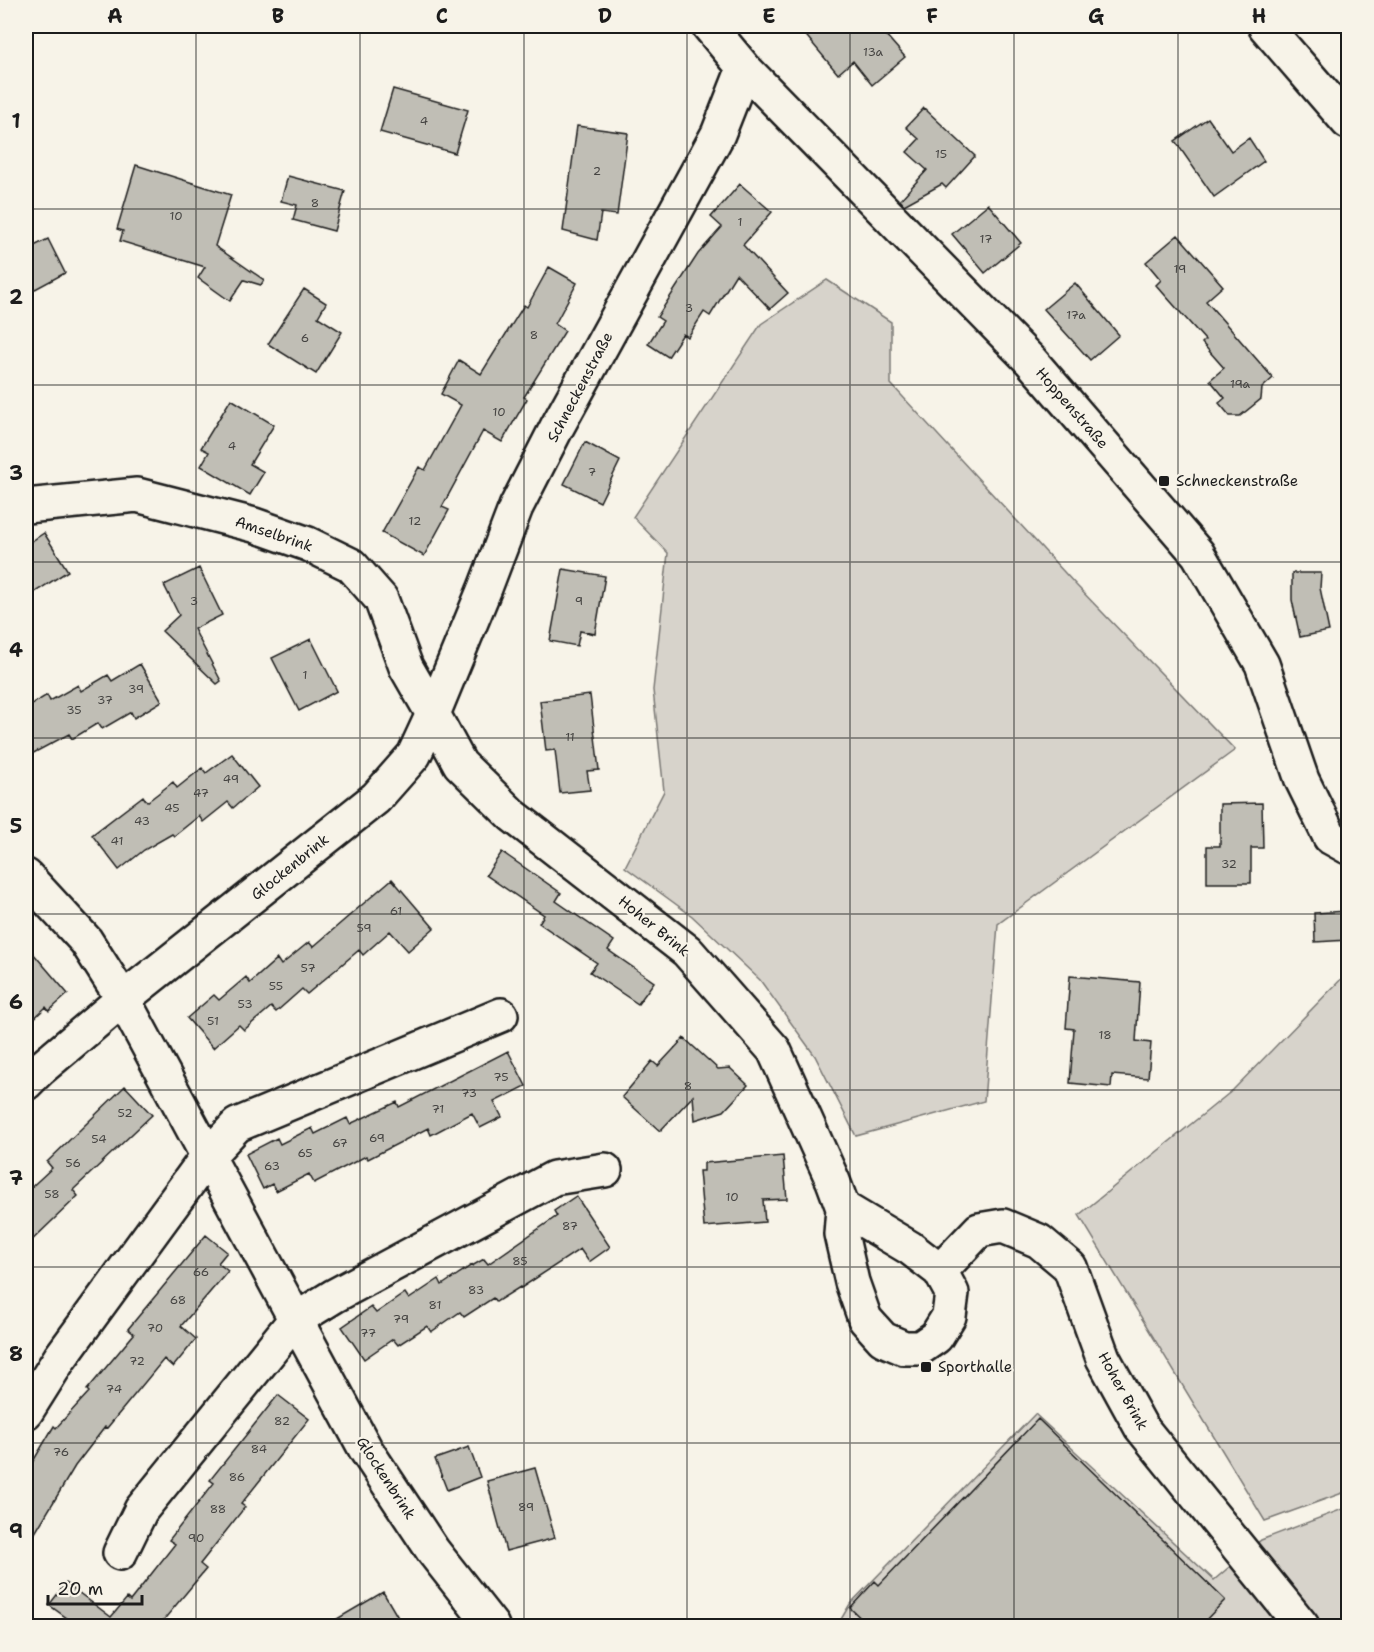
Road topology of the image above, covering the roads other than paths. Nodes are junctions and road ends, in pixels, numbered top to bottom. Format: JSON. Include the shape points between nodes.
{"nodes":[{"id":1,"x":709,"y":26,"type":"edge"},
{"id":2,"x":1265,"y":26,"type":"edge"},
{"id":3,"x":744,"y":68,"type":"junction"},
{"id":4,"x":1348,"y":122,"type":"edge"},
{"id":5,"x":26,"y":506,"type":"edge"},
{"id":6,"x":433,"y":714,"type":"junction"},
{"id":7,"x":1348,"y":847,"type":"edge"},
{"id":8,"x":26,"y":876,"type":"edge"},
{"id":9,"x":123,"y":999,"type":"junction"},
{"id":10,"x":501,"y":1015,"type":"dead end"},
{"id":11,"x":26,"y":1083,"type":"edge"},
{"id":12,"x":207,"y":1157,"type":"junction"},
{"id":13,"x":605,"y":1170,"type":"dead end"},
{"id":14,"x":843,"y":1208,"type":"junction"},
{"id":15,"x":940,"y":1271,"type":"junction"},
{"id":16,"x":295,"y":1320,"type":"junction"},
{"id":17,"x":26,"y":1412,"type":"edge"},
{"id":18,"x":120,"y":1553,"type":"dead end"},
{"id":19,"x":492,"y":1626,"type":"edge"},
{"id":20,"x":1302,"y":1626,"type":"edge"}],
"edges":[{"from":1,"to":3,"type":"street","name":"Hoppenstraße"},
{"from":2,"to":4,"type":"street"},
{"from":3,"to":6,"type":"street","name":"Schneckenstraße","via":[[718,135],[516,507]]},
{"from":3,"to":7,"type":"street","name":"Hoppenstraße","via":[[1031,362],[1198,554],[1262,664],[1302,780],[1330,837]]},
{"from":5,"to":6,"type":"street","name":"Amselbrink","via":[[136,495],[254,525],[308,544],[351,565],[381,599],[406,667]]},
{"from":6,"to":9,"type":"street","name":"Glockenbrink","via":[[414,755],[376,798]]},
{"from":6,"to":14,"type":"street","name":"Hoher Brink","via":[[460,764],[512,815],[687,951],[774,1050]]},
{"from":8,"to":9,"type":"street","name":"Glockenbrink","via":[[86,940]]},
{"from":9,"to":11,"type":"street","name":"Glockenbrink"},
{"from":9,"to":12,"type":"street","name":"Glockenbrink"},
{"from":10,"to":12,"type":"street","via":[[237,1125]]},
{"from":12,"to":16,"type":"street","name":"Glockenbrink"},
{"from":12,"to":17,"type":"street","via":[[60,1358]]},
{"from":13,"to":16,"type":"street","via":[[554,1178]]},
{"from":14,"to":15,"type":"street"},
{"from":14,"to":15,"type":"street","name":"Hoher Brink","via":[[841,1234],[852,1282],[865,1319],[883,1339],[904,1348],[920,1348],[936,1337],[949,1316],[951,1293]]},
{"from":15,"to":20,"type":"street","name":"Hoher Brink","via":[[979,1230],[1003,1226],[1039,1241],[1070,1267],[1103,1358],[1141,1427]]},
{"from":16,"to":18,"type":"street","via":[[141,1510]]},
{"from":16,"to":19,"type":"street","name":"Glockenbrink","via":[[366,1450],[433,1551]]}]}
